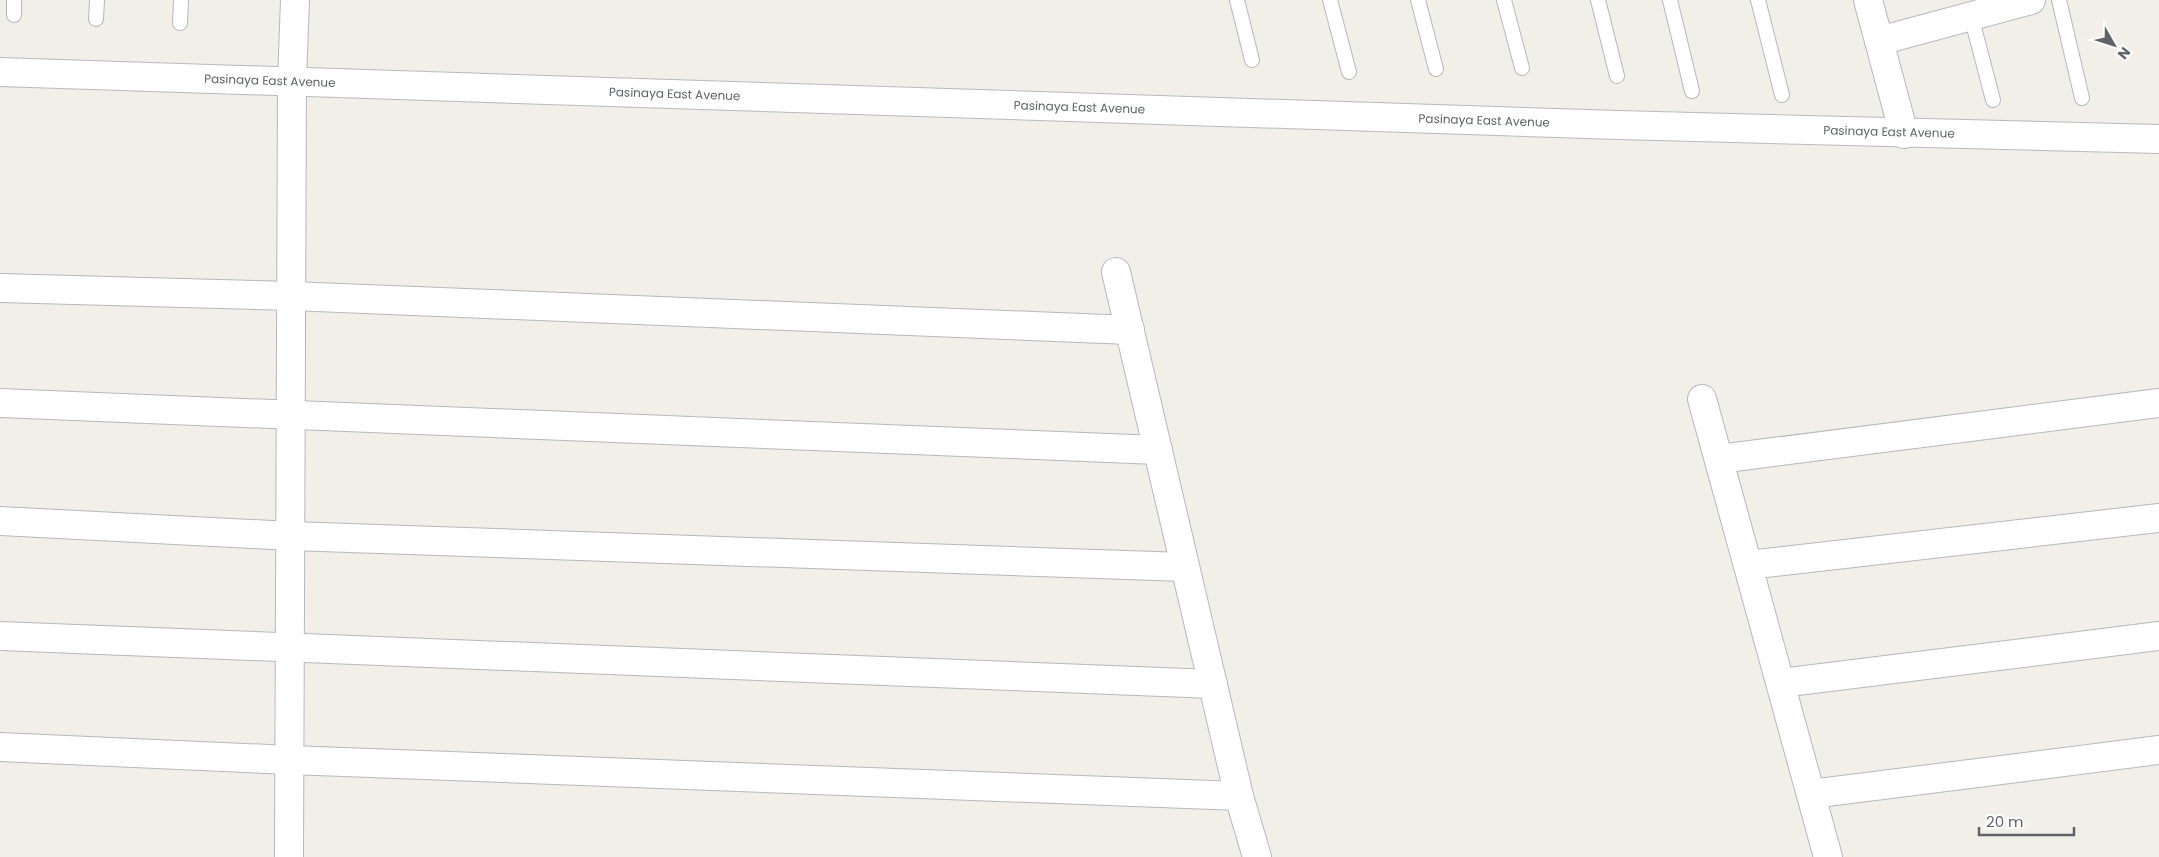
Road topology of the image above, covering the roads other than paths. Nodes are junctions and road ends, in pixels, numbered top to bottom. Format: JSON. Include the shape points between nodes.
{"nodes":[{"id":1,"x":14,"y":0,"type":"edge"},
{"id":2,"x":97,"y":0,"type":"edge"},
{"id":3,"x":181,"y":0,"type":"edge"},
{"id":4,"x":295,"y":0,"type":"edge"},
{"id":5,"x":1237,"y":0,"type":"edge"},
{"id":6,"x":1330,"y":0,"type":"edge"},
{"id":7,"x":1418,"y":0,"type":"edge"},
{"id":8,"x":1504,"y":0,"type":"edge"},
{"id":9,"x":1598,"y":0,"type":"edge"},
{"id":10,"x":1670,"y":0,"type":"edge"},
{"id":11,"x":1758,"y":0,"type":"edge"},
{"id":12,"x":1868,"y":0,"type":"edge"},
{"id":13,"x":2031,"y":0,"type":"edge"},
{"id":14,"x":2059,"y":0,"type":"edge"},
{"id":15,"x":14,"y":15,"type":"dead end"},
{"id":16,"x":1971,"y":16,"type":"junction"},
{"id":17,"x":96,"y":19,"type":"dead end"},
{"id":18,"x":180,"y":22,"type":"dead end"},
{"id":19,"x":1879,"y":41,"type":"junction"},
{"id":20,"x":1252,"y":60,"type":"dead end"},
{"id":21,"x":1522,"y":68,"type":"dead end"},
{"id":22,"x":1436,"y":69,"type":"dead end"},
{"id":23,"x":0,"y":72,"type":"edge"},
{"id":24,"x":1349,"y":72,"type":"dead end"},
{"id":25,"x":1617,"y":76,"type":"dead end"},
{"id":26,"x":292,"y":81,"type":"junction"},
{"id":27,"x":1692,"y":91,"type":"dead end"},
{"id":28,"x":1782,"y":95,"type":"dead end"},
{"id":29,"x":2082,"y":98,"type":"dead end"},
{"id":30,"x":1994,"y":100,"type":"dead end"},
{"id":31,"x":1904,"y":134,"type":"junction"},
{"id":32,"x":2159,"y":139,"type":"edge"},
{"id":33,"x":1116,"y":272,"type":"dead end"},
{"id":34,"x":0,"y":288,"type":"edge"},
{"id":35,"x":292,"y":296,"type":"junction"},
{"id":36,"x":1130,"y":330,"type":"junction"},
{"id":37,"x":1702,"y":399,"type":"dead end"},
{"id":38,"x":0,"y":403,"type":"edge"},
{"id":39,"x":2159,"y":403,"type":"edge"},
{"id":40,"x":291,"y":416,"type":"junction"},
{"id":41,"x":1158,"y":450,"type":"junction"},
{"id":42,"x":1720,"y":459,"type":"junction"},
{"id":43,"x":2159,"y":518,"type":"edge"},
{"id":44,"x":0,"y":521,"type":"edge"},
{"id":45,"x":291,"y":536,"type":"junction"},
{"id":46,"x":1748,"y":565,"type":"junction"},
{"id":47,"x":1186,"y":567,"type":"junction"},
{"id":48,"x":0,"y":636,"type":"edge"},
{"id":49,"x":2159,"y":636,"type":"edge"},
{"id":50,"x":290,"y":649,"type":"junction"},
{"id":51,"x":1781,"y":683,"type":"junction"},
{"id":52,"x":1213,"y":684,"type":"junction"},
{"id":53,"x":0,"y":747,"type":"edge"},
{"id":54,"x":2159,"y":750,"type":"edge"},
{"id":55,"x":290,"y":760,"type":"junction"},
{"id":56,"x":1811,"y":794,"type":"junction"},
{"id":57,"x":1239,"y":796,"type":"junction"},
{"id":58,"x":289,"y":857,"type":"edge"},
{"id":59,"x":1257,"y":857,"type":"edge"},
{"id":60,"x":1828,"y":857,"type":"edge"}],
"edges":[{"from":1,"to":15,"type":"lane"},
{"from":2,"to":17,"type":"lane"},
{"from":3,"to":18,"type":"lane"},
{"from":4,"to":26,"type":"street"},
{"from":5,"to":20,"type":"lane"},
{"from":6,"to":24,"type":"lane"},
{"from":7,"to":22,"type":"lane"},
{"from":8,"to":21,"type":"lane"},
{"from":9,"to":25,"type":"lane"},
{"from":10,"to":27,"type":"lane"},
{"from":11,"to":28,"type":"lane"},
{"from":12,"to":19,"type":"street"},
{"from":13,"to":16,"type":"street"},
{"from":14,"to":29,"type":"lane"},
{"from":16,"to":19,"type":"street"},
{"from":16,"to":30,"type":"lane"},
{"from":19,"to":31,"type":"street"},
{"from":23,"to":26,"type":"street","name":"Pasinaya East Avenue"},
{"from":26,"to":31,"type":"street","name":"Pasinaya East Avenue"},
{"from":26,"to":35,"type":"street"},
{"from":31,"to":32,"type":"street","name":"Pasinaya East Avenue"},
{"from":33,"to":36,"type":"street"},
{"from":34,"to":35,"type":"street"},
{"from":35,"to":36,"type":"street"},
{"from":35,"to":40,"type":"street"},
{"from":36,"to":41,"type":"street"},
{"from":37,"to":42,"type":"street"},
{"from":38,"to":40,"type":"street"},
{"from":39,"to":42,"type":"street"},
{"from":40,"to":41,"type":"street"},
{"from":40,"to":45,"type":"street"},
{"from":41,"to":47,"type":"street"},
{"from":42,"to":46,"type":"street"},
{"from":43,"to":46,"type":"street"},
{"from":44,"to":45,"type":"street"},
{"from":45,"to":47,"type":"street"},
{"from":45,"to":50,"type":"street"},
{"from":46,"to":51,"type":"street"},
{"from":47,"to":52,"type":"street"},
{"from":48,"to":50,"type":"street"},
{"from":49,"to":51,"type":"street"},
{"from":50,"to":52,"type":"street"},
{"from":50,"to":55,"type":"street"},
{"from":51,"to":56,"type":"street"},
{"from":52,"to":57,"type":"street"},
{"from":53,"to":55,"type":"street"},
{"from":54,"to":56,"type":"street"},
{"from":55,"to":57,"type":"street"},
{"from":55,"to":58,"type":"street"},
{"from":56,"to":60,"type":"street"},
{"from":57,"to":59,"type":"street"}]}
